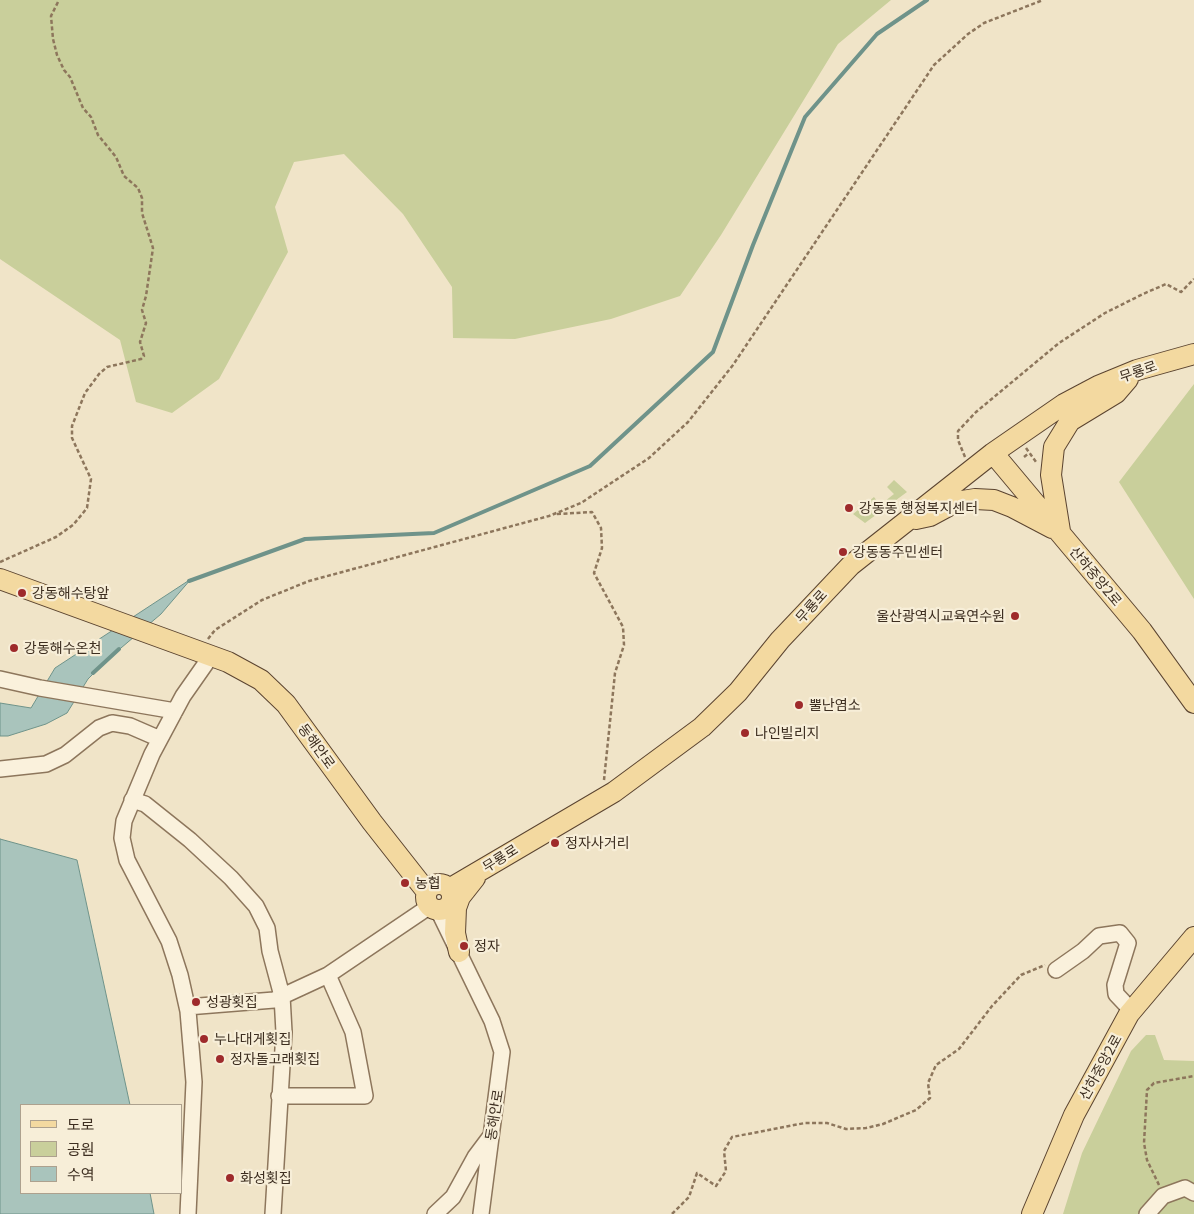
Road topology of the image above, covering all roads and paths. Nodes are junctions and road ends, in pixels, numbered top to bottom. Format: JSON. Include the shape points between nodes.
{"nodes":[{"id":1,"x":59,"y":0,"type":"edge"},
{"id":2,"x":1043,"y":0,"type":"edge"},
{"id":3,"x":1194,"y":279,"type":"edge"},
{"id":4,"x":1194,"y":354,"type":"edge"},
{"id":5,"x":1136,"y":370,"type":"junction"},
{"id":6,"x":1024,"y":446,"type":"dead end"},
{"id":7,"x":993,"y":453,"type":"junction"},
{"id":8,"x":1029,"y":453,"type":"junction"},
{"id":9,"x":1024,"y":457,"type":"dead end"},
{"id":10,"x":1038,"y":465,"type":"dead end"},
{"id":11,"x":970,"y":470,"type":"junction"},
{"id":12,"x":554,"y":514,"type":"junction"},
{"id":13,"x":906,"y":521,"type":"junction"},
{"id":14,"x":1060,"y":532,"type":"junction"},
{"id":15,"x":0,"y":562,"type":"edge"},
{"id":16,"x":0,"y":579,"type":"edge"},
{"id":17,"x":205,"y":654,"type":"junction"},
{"id":18,"x":0,"y":679,"type":"edge"},
{"id":19,"x":1194,"y":703,"type":"edge"},
{"id":20,"x":175,"y":711,"type":"junction"},
{"id":21,"x":160,"y":739,"type":"junction"},
{"id":22,"x":0,"y":769,"type":"edge"},
{"id":23,"x":602,"y":799,"type":"junction"},
{"id":24,"x":132,"y":800,"type":"junction"},
{"id":25,"x":481,"y":870,"type":"junction"},
{"id":26,"x":431,"y":902,"type":"junction"},
{"id":27,"x":1194,"y":937,"type":"edge"},
{"id":28,"x":459,"y":952,"type":"junction"},
{"id":29,"x":1056,"y":970,"type":"joint"},
{"id":30,"x":328,"y":975,"type":"junction"},
{"id":31,"x":282,"y":996,"type":"junction"},
{"id":32,"x":187,"y":1006,"type":"junction"},
{"id":33,"x":1132,"y":1011,"type":"junction"},
{"id":34,"x":1194,"y":1076,"type":"edge"},
{"id":35,"x":278,"y":1096,"type":"junction"},
{"id":36,"x":490,"y":1137,"type":"junction"},
{"id":37,"x":1194,"y":1193,"type":"edge"},
{"id":38,"x":1163,"y":1196,"type":"junction"},
{"id":39,"x":188,"y":1214,"type":"edge"},
{"id":40,"x":273,"y":1214,"type":"edge"},
{"id":41,"x":435,"y":1214,"type":"edge"},
{"id":42,"x":480,"y":1214,"type":"edge"},
{"id":43,"x":672,"y":1214,"type":"edge"},
{"id":44,"x":1032,"y":1214,"type":"edge"},
{"id":45,"x":1147,"y":1214,"type":"edge"}],
"edges":[{"from":1,"to":15,"type":"path","via":[[52,16],[57,55],[98,135],[142,198],[142,213],[153,248],[142,310],[146,324],[140,342],[144,356],[107,367],[99,374],[85,393],[70,431],[91,479],[87,508],[74,525],[56,537]]},
{"from":2,"to":12,"type":"path","via":[[984,23],[934,65],[733,365],[688,422],[649,458],[581,503]]},
{"from":3,"to":11,"type":"path","via":[[1181,292],[1166,284],[1106,313],[1059,343],[976,412],[958,431],[958,440]]},
{"from":4,"to":5,"type":"main road","name":"무룡로"},
{"from":5,"to":7,"type":"main road","name":"무룡로","via":[[1064,404]]},
{"from":5,"to":14,"type":"main road","via":[[1116,393],[1070,421],[1054,447],[1051,475]]},
{"from":6,"to":8,"type":"path"},
{"from":7,"to":11,"type":"main road","name":"무룡로"},
{"from":7,"to":14,"type":"main road","name":"산하중앙2로"},
{"from":8,"to":9,"type":"path"},
{"from":8,"to":10,"type":"path"},
{"from":11,"to":13,"type":"main road","name":"무룡로"},
{"from":12,"to":17,"type":"path","via":[[309,581],[262,600],[215,630]]},
{"from":12,"to":23,"type":"path","via":[[592,512],[601,528],[602,548],[594,573],[623,627],[624,645],[615,673]]},
{"from":13,"to":14,"type":"main road","via":[[930,516],[956,502],[994,500]]},
{"from":13,"to":23,"type":"main road","name":"무룡로","via":[[832,583],[738,692],[702,727]]},
{"from":14,"to":19,"type":"main road","name":"산하중앙2로","via":[[1142,632]]},
{"from":16,"to":17,"type":"main road","name":"동해안로"},
{"from":17,"to":20,"type":"street"},
{"from":17,"to":26,"type":"main road","name":"동해안로","via":[[244,669],[272,689],[307,731]]},
{"from":18,"to":20,"type":"street"},
{"from":20,"to":21,"type":"street"},
{"from":21,"to":22,"type":"street","via":[[112,722],[99,728],[65,755],[46,764]]},
{"from":21,"to":24,"type":"street"},
{"from":23,"to":25,"type":"main road","name":"무룡로"},
{"from":24,"to":31,"type":"street","via":[[145,804],[190,840],[256,906],[267,928]]},
{"from":24,"to":32,"type":"street","via":[[124,821],[123,849],[166,933]]},
{"from":25,"to":26,"type":"main road","name":"무룡로","via":[[449,889],[437,884]]},
{"from":25,"to":28,"type":"main road","via":[[460,897],[456,908],[455,934]]},
{"from":26,"to":28,"type":"street","name":"동해안로"},
{"from":26,"to":30,"type":"street"},
{"from":27,"to":33,"type":"main road","name":"산하중앙2로"},
{"from":28,"to":36,"type":"street","name":"동해안로","via":[[499,1035],[502,1052]]},
{"from":29,"to":33,"type":"street","via":[[1099,936],[1120,933],[1128,943],[1115,985],[1116,994]]},
{"from":29,"to":43,"type":"path","via":[[1043,965],[1021,975],[958,1049],[936,1065],[928,1083],[930,1098],[916,1110],[866,1128],[846,1129],[827,1123],[805,1122],[732,1137],[724,1151],[726,1171],[716,1186],[698,1173],[689,1197]]},
{"from":30,"to":31,"type":"street"},
{"from":30,"to":35,"type":"street","via":[[353,1032],[365,1096]]},
{"from":31,"to":32,"type":"street","via":[[274,1000]]},
{"from":31,"to":35,"type":"street","via":[[284,1032]]},
{"from":32,"to":39,"type":"street","via":[[194,1082]]},
{"from":33,"to":44,"type":"main road","name":"산하중앙2로","via":[[1074,1115]]},
{"from":34,"to":38,"type":"path","via":[[1154,1083],[1147,1090],[1144,1143]]},
{"from":35,"to":40,"type":"street"},
{"from":36,"to":41,"type":"street","via":[[453,1197]]},
{"from":36,"to":42,"type":"street","name":"동해안로"},
{"from":37,"to":38,"type":"street","via":[[1185,1188]]},
{"from":38,"to":45,"type":"street"}]}
